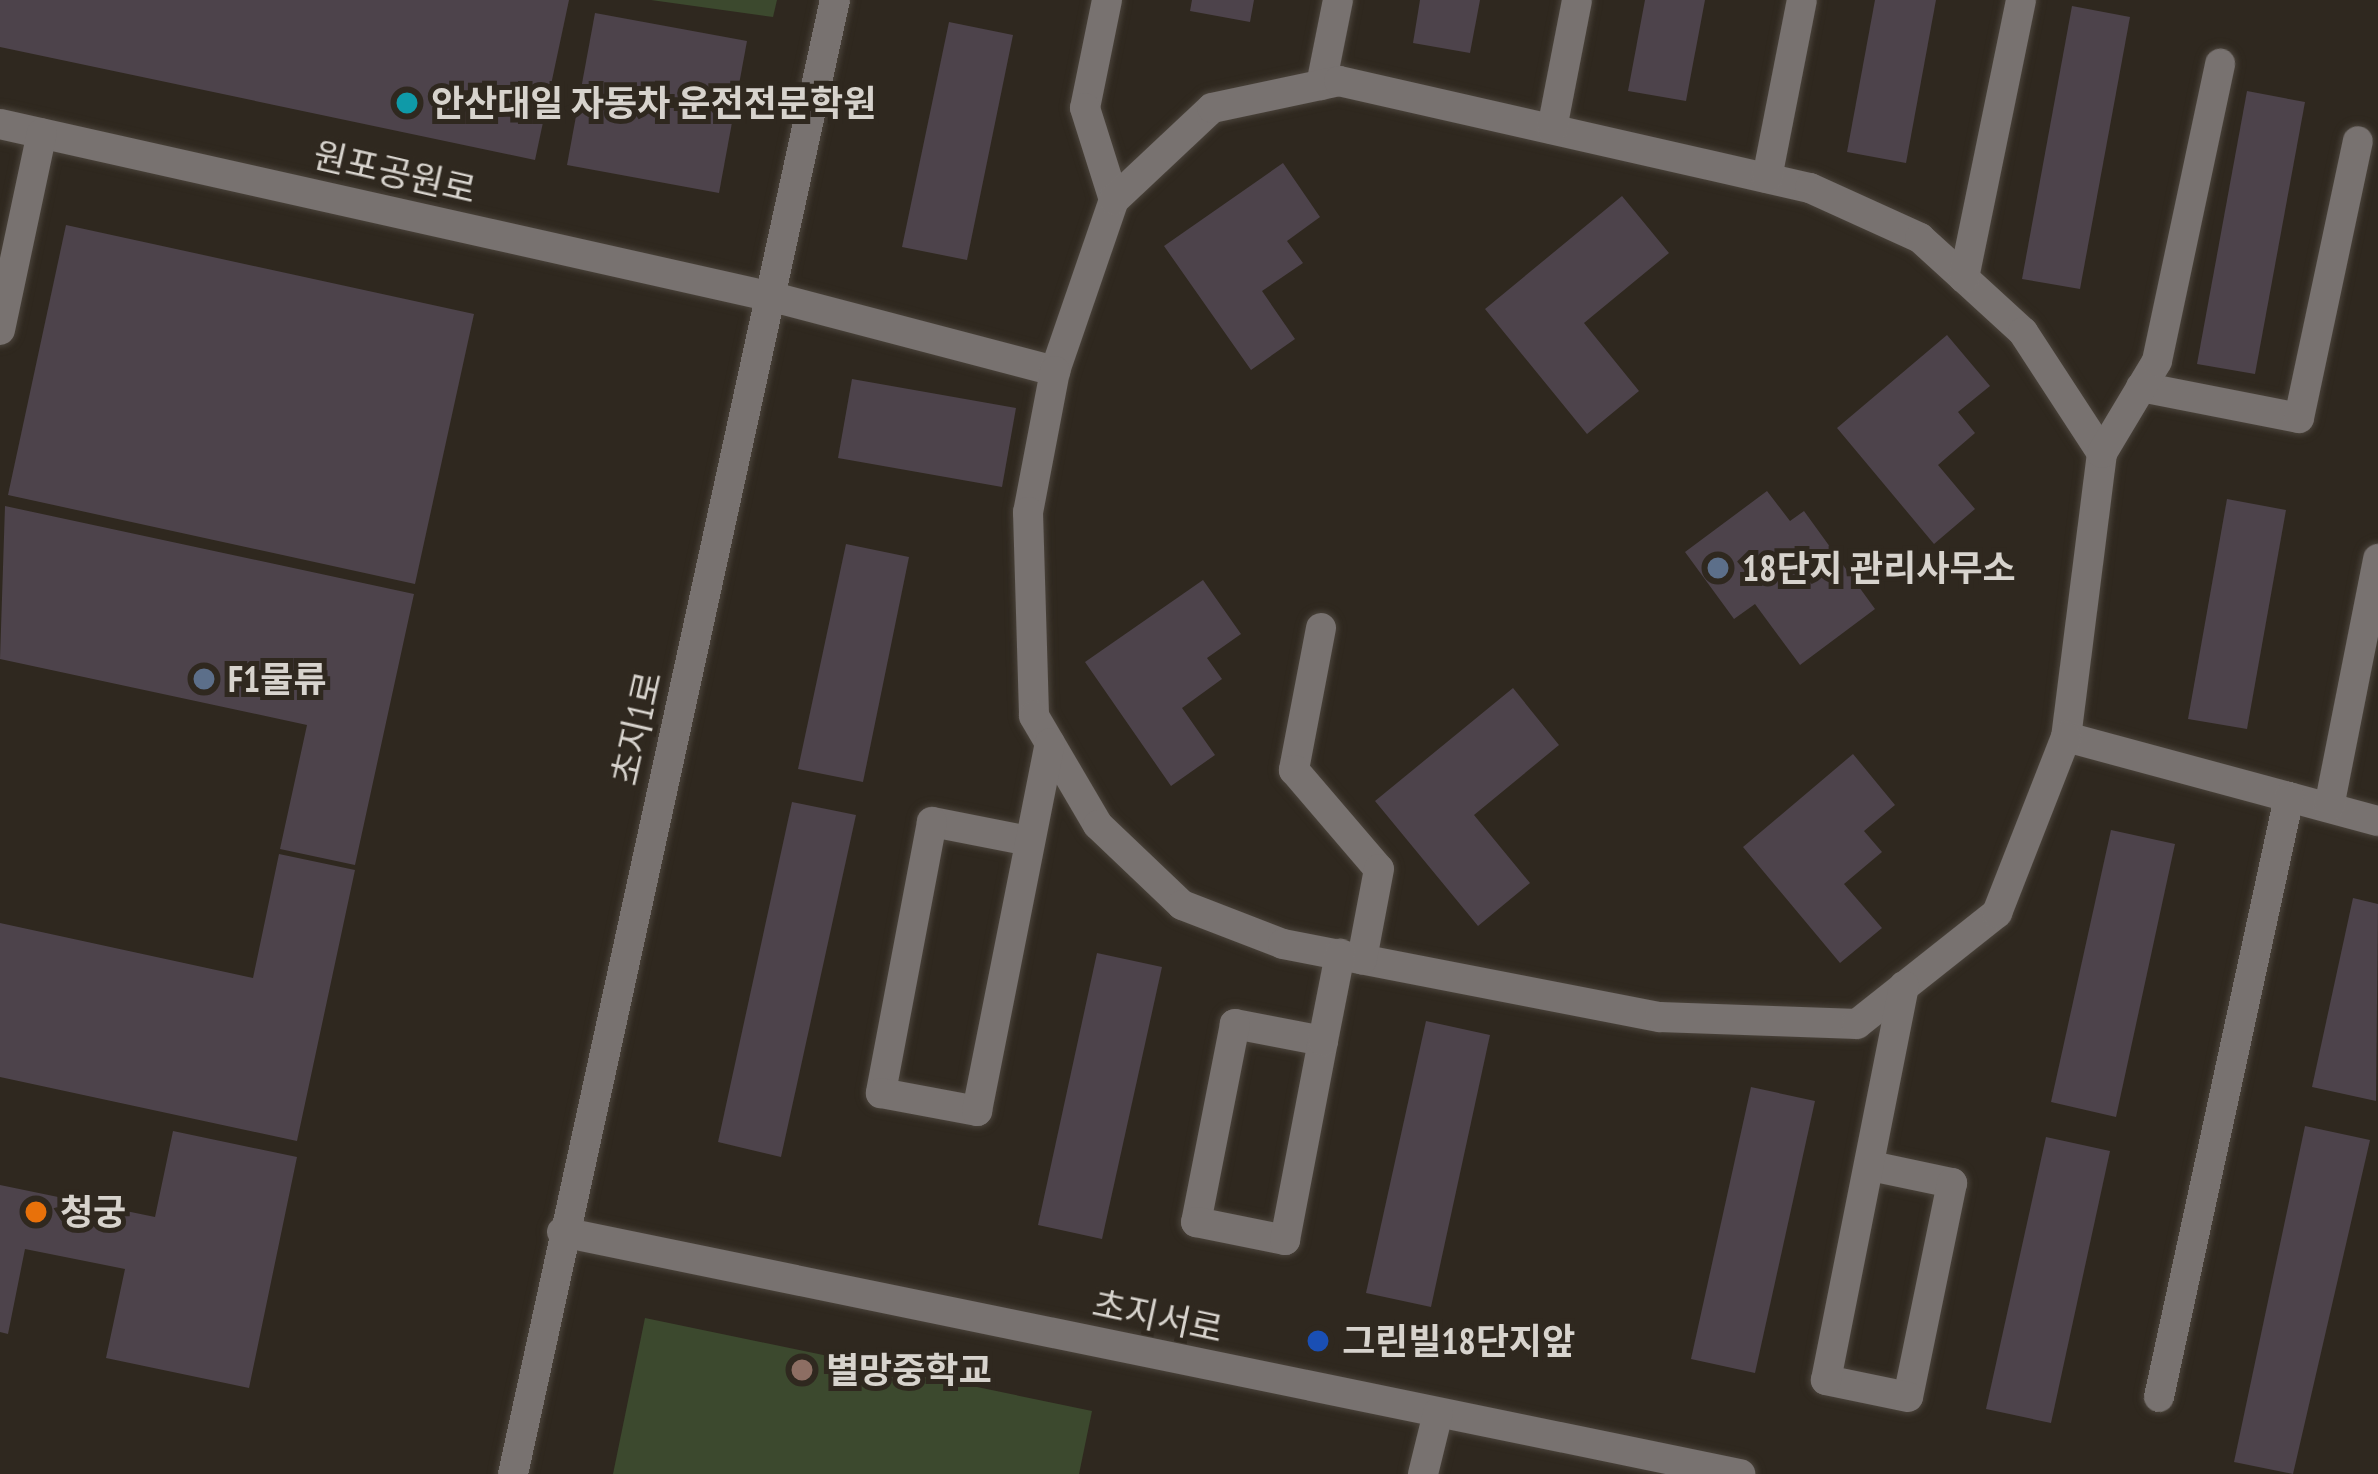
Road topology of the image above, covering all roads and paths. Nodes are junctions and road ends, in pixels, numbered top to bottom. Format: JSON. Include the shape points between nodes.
{"nodes":[{"id":1,"x":835,"y":0,"type":"edge"},
{"id":2,"x":1107,"y":0,"type":"edge"},
{"id":3,"x":1338,"y":0,"type":"edge"},
{"id":4,"x":1577,"y":0,"type":"edge"},
{"id":5,"x":1802,"y":0,"type":"edge"},
{"id":6,"x":2021,"y":0,"type":"edge"},
{"id":7,"x":2220,"y":64,"type":"dead end"},
{"id":8,"x":1321,"y":85,"type":"junction"},
{"id":9,"x":0,"y":124,"type":"edge"},
{"id":10,"x":1552,"y":129,"type":"junction"},
{"id":11,"x":42,"y":133,"type":"junction"},
{"id":12,"x":2358,"y":141,"type":"dead end"},
{"id":13,"x":1766,"y":178,"type":"junction"},
{"id":14,"x":1114,"y":200,"type":"junction"},
{"id":15,"x":1964,"y":278,"type":"junction"},
{"id":16,"x":773,"y":297,"type":"junction"},
{"id":17,"x":0,"y":330,"type":"edge"},
{"id":18,"x":1055,"y":371,"type":"junction"},
{"id":19,"x":2141,"y":387,"type":"junction"},
{"id":20,"x":2102,"y":453,"type":"junction"},
{"id":21,"x":2378,"y":559,"type":"edge"},
{"id":22,"x":1321,"y":628,"type":"dead end"},
{"id":23,"x":2066,"y":737,"type":"junction"},
{"id":24,"x":1050,"y":743,"type":"junction"},
{"id":25,"x":2289,"y":797,"type":"junction"},
{"id":26,"x":2329,"y":807,"type":"junction"},
{"id":27,"x":2378,"y":820,"type":"edge"},
{"id":28,"x":1028,"y":841,"type":"junction"},
{"id":29,"x":1351,"y":956,"type":"junction"},
{"id":30,"x":1904,"y":986,"type":"junction"},
{"id":31,"x":1323,"y":1041,"type":"junction"},
{"id":32,"x":1871,"y":1166,"type":"junction"},
{"id":33,"x":562,"y":1232,"type":"junction"},
{"id":34,"x":2159,"y":1397,"type":"dead end"},
{"id":35,"x":1438,"y":1413,"type":"junction"},
{"id":36,"x":513,"y":1474,"type":"edge"},
{"id":37,"x":1423,"y":1474,"type":"edge"},
{"id":38,"x":1740,"y":1474,"type":"edge"}],
"edges":[{"from":1,"to":16,"type":"street","name":"초지1로"},
{"from":2,"to":14,"type":"street","via":[[1085,108]]},
{"from":3,"to":8,"type":"street"},
{"from":4,"to":10,"type":"street"},
{"from":5,"to":13,"type":"street"},
{"from":6,"to":15,"type":"street"},
{"from":7,"to":19,"type":"street","via":[[2157,361]]},
{"from":8,"to":10,"type":"street","via":[[1340,81]]},
{"from":8,"to":14,"type":"street","via":[[1212,108]]},
{"from":9,"to":11,"type":"street","name":"원포공원로"},
{"from":10,"to":13,"type":"street"},
{"from":11,"to":16,"type":"street","name":"원포공원로"},
{"from":11,"to":17,"type":"street"},
{"from":12,"to":19,"type":"street","via":[[2299,418]]},
{"from":13,"to":15,"type":"street","via":[[1810,188],[1920,238]]},
{"from":14,"to":18,"type":"street"},
{"from":15,"to":20,"type":"street","via":[[2023,332]]},
{"from":16,"to":18,"type":"street","name":"원포공원로"},
{"from":16,"to":33,"type":"street","name":"초지1로"},
{"from":18,"to":24,"type":"street","via":[[1028,512],[1034,716]]},
{"from":19,"to":20,"type":"street"},
{"from":20,"to":23,"type":"street"},
{"from":21,"to":26,"type":"street"},
{"from":22,"to":29,"type":"street","via":[[1294,770],[1379,869]]},
{"from":23,"to":25,"type":"street"},
{"from":23,"to":30,"type":"street","via":[[1996,913]]},
{"from":24,"to":28,"type":"street"},
{"from":24,"to":29,"type":"street","via":[[1098,824],[1182,905],[1283,944]]},
{"from":25,"to":26,"type":"street"},
{"from":25,"to":34,"type":"street"},
{"from":26,"to":27,"type":"street"},
{"from":28,"to":28,"type":"street","via":[[977,1111],[881,1093],[932,822]]},
{"from":29,"to":30,"type":"street","via":[[1660,1017],[1857,1024]]},
{"from":29,"to":31,"type":"street"},
{"from":30,"to":32,"type":"street"},
{"from":31,"to":31,"type":"street","via":[[1235,1024],[1196,1222],[1285,1240]]},
{"from":32,"to":32,"type":"street","via":[[1826,1380],[1908,1397],[1952,1183]]},
{"from":33,"to":35,"type":"street","name":"초지서로"},
{"from":33,"to":36,"type":"street","name":"초지1로"},
{"from":35,"to":37,"type":"street"},
{"from":35,"to":38,"type":"street","name":"초지서로"}]}
